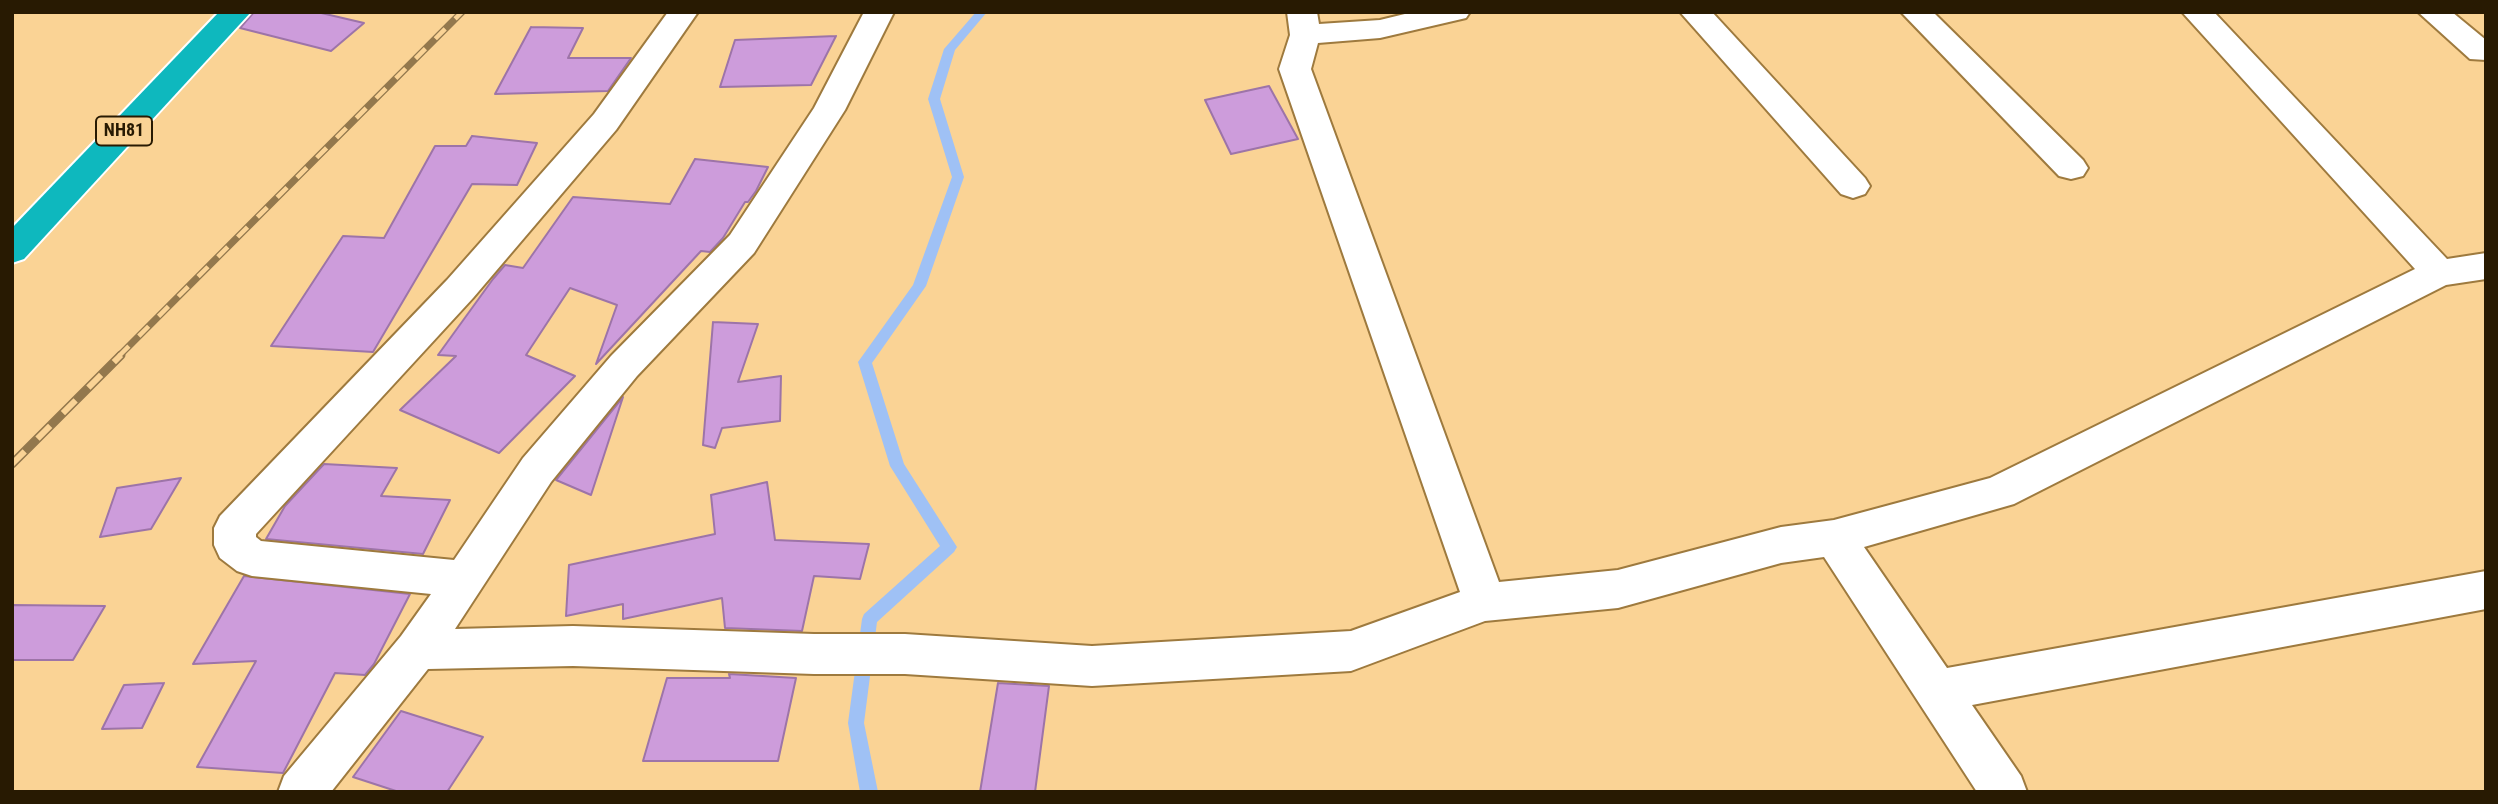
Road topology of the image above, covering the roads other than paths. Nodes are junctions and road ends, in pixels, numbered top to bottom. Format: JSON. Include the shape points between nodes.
{"nodes":[{"id":1,"x":236,"y":12,"type":"edge"},
{"id":2,"x":683,"y":12,"type":"edge"},
{"id":3,"x":879,"y":12,"type":"edge"},
{"id":4,"x":1455,"y":12,"type":"edge"},
{"id":5,"x":1695,"y":12,"type":"edge"},
{"id":6,"x":1916,"y":12,"type":"edge"},
{"id":7,"x":2197,"y":12,"type":"edge"},
{"id":8,"x":2434,"y":12,"type":"edge"},
{"id":9,"x":1304,"y":24,"type":"edge"},
{"id":10,"x":2481,"y":52,"type":"dead end"},
{"id":11,"x":2071,"y":167,"type":"dead end"},
{"id":12,"x":1853,"y":186,"type":"dead end"},
{"id":13,"x":12,"y":250,"type":"edge"},
{"id":14,"x":2486,"y":266,"type":"edge"},
{"id":15,"x":2440,"y":273,"type":"junction"},
{"id":16,"x":1834,"y":538,"type":"junction"},
{"id":17,"x":465,"y":579,"type":"junction"},
{"id":18,"x":2486,"y":590,"type":"edge"},
{"id":19,"x":1485,"y":601,"type":"junction"},
{"id":20,"x":418,"y":650,"type":"junction"},
{"id":21,"x":1936,"y":691,"type":"junction"},
{"id":22,"x":301,"y":792,"type":"edge"},
{"id":23,"x":2004,"y":792,"type":"edge"}],
"edges":[{"from":1,"to":13,"type":"highway","number":"NH81"},
{"from":2,"to":17,"type":"street","via":[[605,122],[469,278],[235,528],[235,545],[252,558]]},
{"from":3,"to":17,"type":"street","via":[[829,110],[742,244],[624,366],[537,470]]},
{"from":4,"to":9,"type":"street","via":[[1380,29]]},
{"from":5,"to":12,"type":"street"},
{"from":6,"to":11,"type":"street"},
{"from":7,"to":15,"type":"street"},
{"from":8,"to":10,"type":"street"},
{"from":9,"to":19,"type":"street","via":[[1296,69],[1299,81]]},
{"from":14,"to":15,"type":"street"},
{"from":15,"to":16,"type":"street","via":[[2000,492]]},
{"from":16,"to":19,"type":"street","via":[[1781,545],[1618,589]]},
{"from":16,"to":21,"type":"street"},
{"from":17,"to":20,"type":"street"},
{"from":18,"to":21,"type":"street"},
{"from":19,"to":20,"type":"street","via":[[1351,651],[1092,666],[905,654],[573,646]]},
{"from":20,"to":22,"type":"street"},
{"from":21,"to":23,"type":"street"}]}
